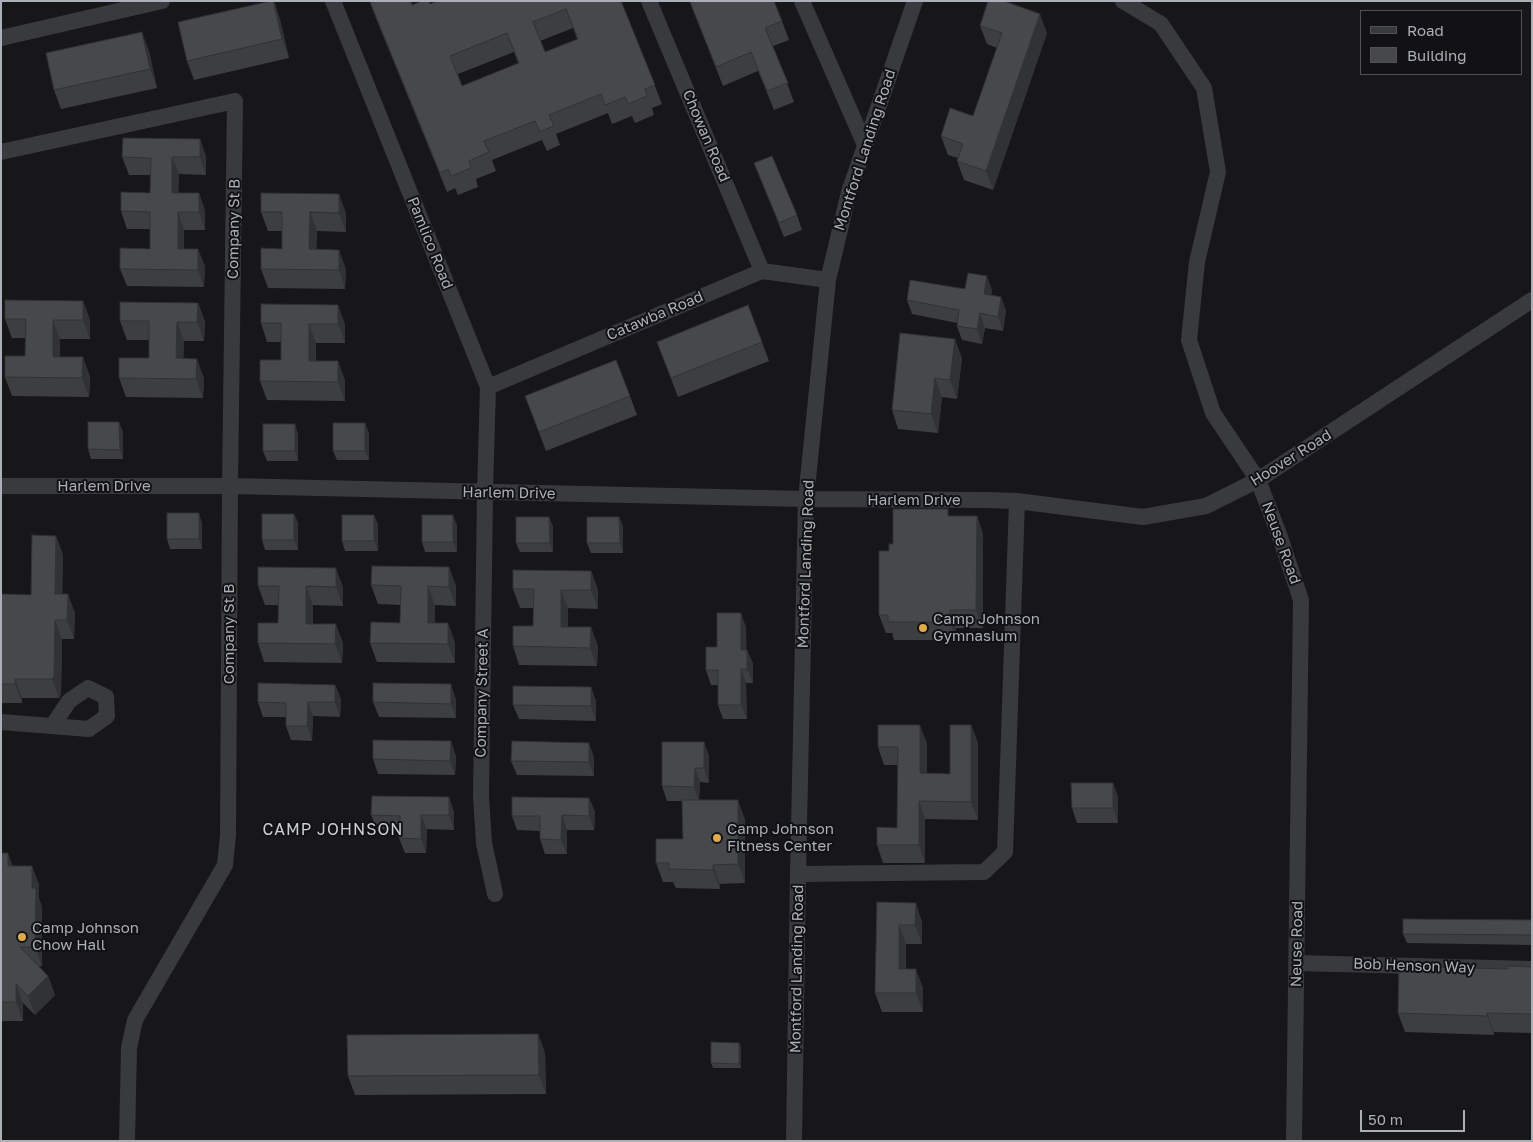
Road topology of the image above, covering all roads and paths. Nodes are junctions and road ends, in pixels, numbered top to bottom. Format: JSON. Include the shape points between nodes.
{"nodes":[{"id":1,"x":162,"y":1,"type":"edge"},
{"id":2,"x":333,"y":1,"type":"edge"},
{"id":3,"x":649,"y":1,"type":"edge"},
{"id":4,"x":802,"y":1,"type":"edge"},
{"id":5,"x":915,"y":1,"type":"edge"},
{"id":6,"x":1123,"y":1,"type":"edge"},
{"id":7,"x":1,"y":38,"type":"edge"},
{"id":8,"x":865,"y":145,"type":"junction"},
{"id":9,"x":1,"y":152,"type":"edge"},
{"id":10,"x":762,"y":271,"type":"junction"},
{"id":11,"x":828,"y":280,"type":"junction"},
{"id":12,"x":1532,"y":300,"type":"edge"},
{"id":13,"x":488,"y":386,"type":"junction"},
{"id":14,"x":1258,"y":480,"type":"junction"},
{"id":15,"x":1,"y":486,"type":"edge"},
{"id":16,"x":230,"y":486,"type":"junction"},
{"id":17,"x":485,"y":492,"type":"junction"},
{"id":18,"x":806,"y":499,"type":"junction"},
{"id":19,"x":1017,"y":502,"type":"junction"},
{"id":20,"x":1,"y":722,"type":"edge"},
{"id":21,"x":53,"y":725,"type":"dead end"},
{"id":22,"x":798,"y":874,"type":"junction"},
{"id":23,"x":495,"y":894,"type":"dead end"},
{"id":24,"x":1296,"y":963,"type":"junction"},
{"id":25,"x":1532,"y":969,"type":"edge"},
{"id":26,"x":127,"y":1141,"type":"edge"},
{"id":27,"x":794,"y":1141,"type":"edge"},
{"id":28,"x":1294,"y":1141,"type":"edge"}],
"edges":[{"from":1,"to":7,"type":"street"},
{"from":2,"to":13,"type":"street","name":"Pamlico Road"},
{"from":3,"to":10,"type":"street","name":"Chowan Road"},
{"from":4,"to":8,"type":"street"},
{"from":5,"to":8,"type":"street","name":"Montford Landing Road"},
{"from":6,"to":14,"type":"street","name":"Neuse Road","via":[[1161,24],[1204,88],[1218,172],[1197,262],[1189,340],[1213,413]]},
{"from":8,"to":11,"type":"street","name":"Montford Landing Road","via":[[849,192]]},
{"from":9,"to":16,"type":"street","name":"Company St B","via":[[235,101]]},
{"from":10,"to":11,"type":"street"},
{"from":10,"to":13,"type":"street","name":"Catawba Road"},
{"from":11,"to":18,"type":"street","name":"Montford Landing Road"},
{"from":12,"to":14,"type":"street","name":"Hoover Road"},
{"from":13,"to":17,"type":"street","name":"Pamlico Road"},
{"from":14,"to":19,"type":"street","name":"Hoover Road","via":[[1206,506],[1144,517]]},
{"from":14,"to":24,"type":"street","name":"Neuse Road","via":[[1301,600]]},
{"from":15,"to":16,"type":"street","name":"Harlem Drive"},
{"from":16,"to":17,"type":"street","name":"Harlem Drive"},
{"from":16,"to":26,"type":"street","name":"Company St B","via":[[226,865],[135,1020],[129,1048]]},
{"from":17,"to":18,"type":"street","name":"Harlem Drive"},
{"from":17,"to":23,"type":"street","name":"Company Street A","via":[[481,797],[484,843]]},
{"from":18,"to":19,"type":"street","name":"Harlem Drive"},
{"from":18,"to":22,"type":"street","name":"Montford Landing Road"},
{"from":19,"to":22,"type":"street","via":[[1006,852],[984,872]]},
{"from":20,"to":21,"type":"street"},
{"from":22,"to":27,"type":"street","name":"Montford Landing Road"},
{"from":24,"to":25,"type":"street","name":"Bob Henson Way"},
{"from":24,"to":28,"type":"street","name":"Neuse Road"}]}
